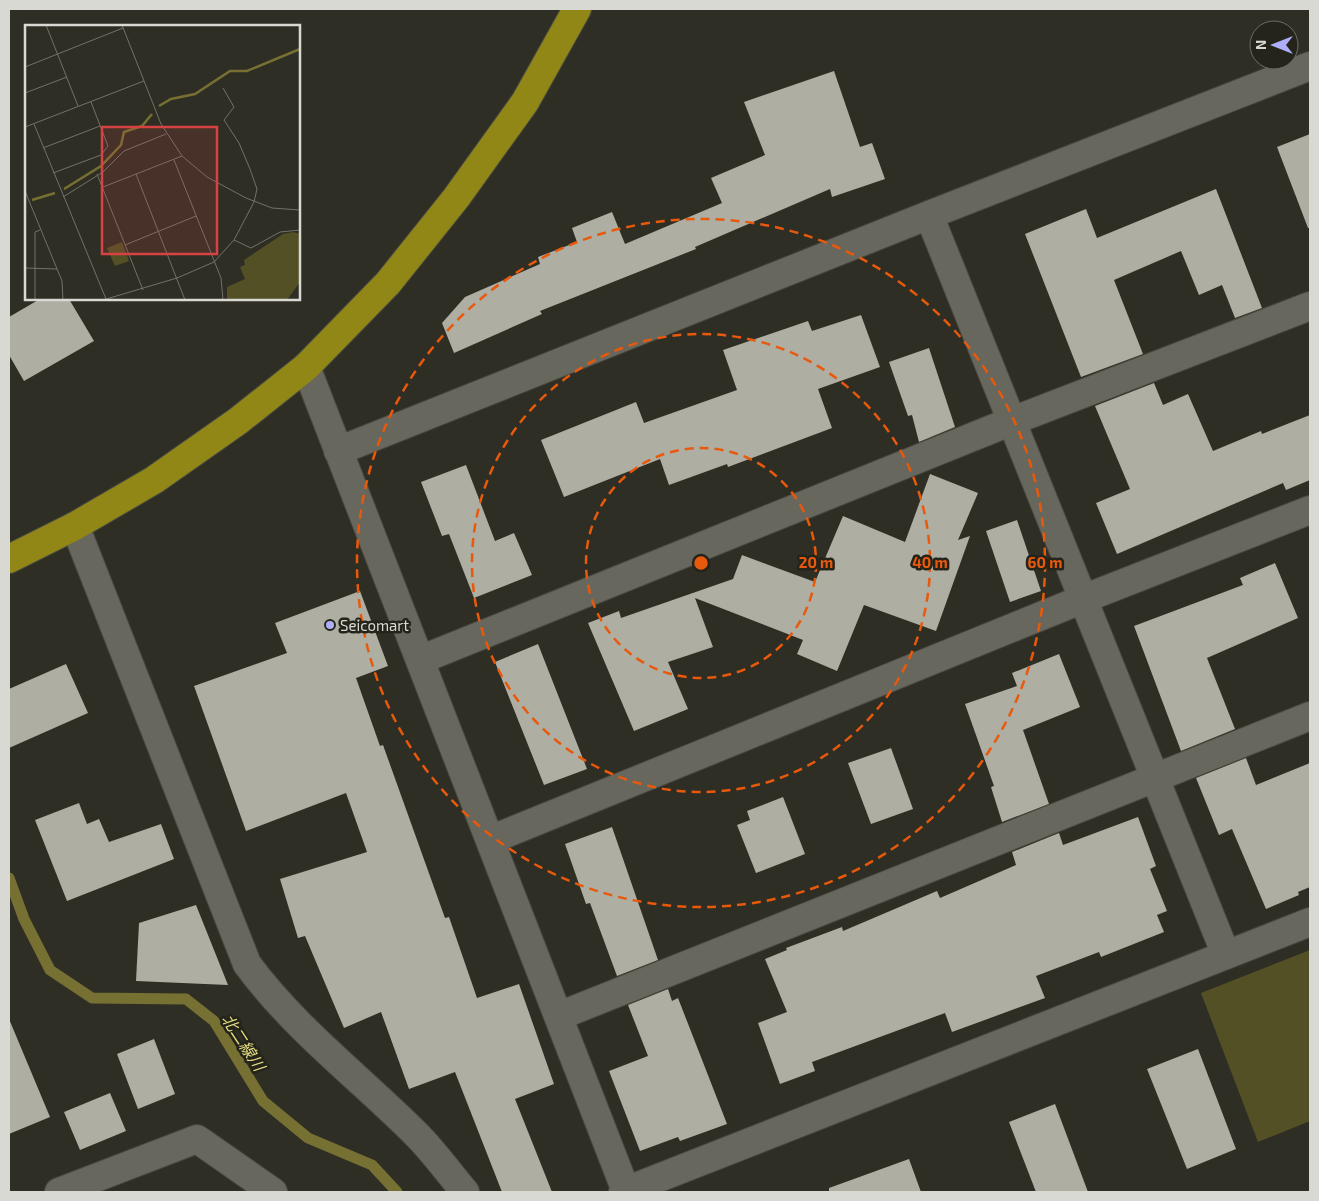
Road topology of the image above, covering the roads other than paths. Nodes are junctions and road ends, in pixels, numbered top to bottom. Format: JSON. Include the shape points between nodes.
{"nodes":[{"id":1,"x":577,"y":9,"type":"edge"},
{"id":2,"x":1310,"y":66,"type":"edge"},
{"id":3,"x":929,"y":215,"type":"junction"},
{"id":4,"x":1310,"y":306,"type":"edge"},
{"id":5,"x":306,"y":367,"type":"junction"},
{"id":6,"x":1012,"y":421,"type":"junction"},
{"id":7,"x":338,"y":450,"type":"junction"},
{"id":8,"x":1310,"y":510,"type":"edge"},
{"id":9,"x":75,"y":526,"type":"junction"},
{"id":10,"x":9,"y":559,"type":"edge"},
{"id":11,"x":1083,"y":599,"type":"junction"},
{"id":12,"x":420,"y":660,"type":"junction"},
{"id":13,"x":1310,"y":716,"type":"edge"},
{"id":14,"x":1156,"y":778,"type":"junction"},
{"id":15,"x":490,"y":840,"type":"junction"},
{"id":16,"x":1310,"y":922,"type":"edge"},
{"id":17,"x":1226,"y":955,"type":"junction"},
{"id":18,"x":559,"y":1016,"type":"junction"},
{"id":19,"x":59,"y":1192,"type":"edge"},
{"id":20,"x":273,"y":1192,"type":"edge"},
{"id":21,"x":465,"y":1192,"type":"edge"},
{"id":22,"x":625,"y":1192,"type":"edge"}],
"edges":[{"from":1,"to":5,"type":"highway","via":[[524,102],[456,198],[388,283]]},
{"from":2,"to":3,"type":"street"},
{"from":3,"to":6,"type":"street"},
{"from":3,"to":7,"type":"street"},
{"from":4,"to":6,"type":"street"},
{"from":5,"to":7,"type":"street"},
{"from":5,"to":9,"type":"highway","via":[[238,421],[154,480]]},
{"from":6,"to":11,"type":"street"},
{"from":6,"to":12,"type":"street"},
{"from":7,"to":12,"type":"street"},
{"from":8,"to":11,"type":"street"},
{"from":9,"to":10,"type":"highway"},
{"from":9,"to":21,"type":"street","via":[[247,964],[268,992],[300,1025],[417,1135]]},
{"from":11,"to":14,"type":"street"},
{"from":11,"to":15,"type":"street"},
{"from":12,"to":15,"type":"street"},
{"from":13,"to":14,"type":"street"},
{"from":14,"to":17,"type":"street"},
{"from":14,"to":18,"type":"street"},
{"from":15,"to":18,"type":"street"},
{"from":16,"to":17,"type":"street"},
{"from":17,"to":22,"type":"street"},
{"from":18,"to":22,"type":"street"},
{"from":19,"to":20,"type":"street","via":[[197,1139]]}]}
